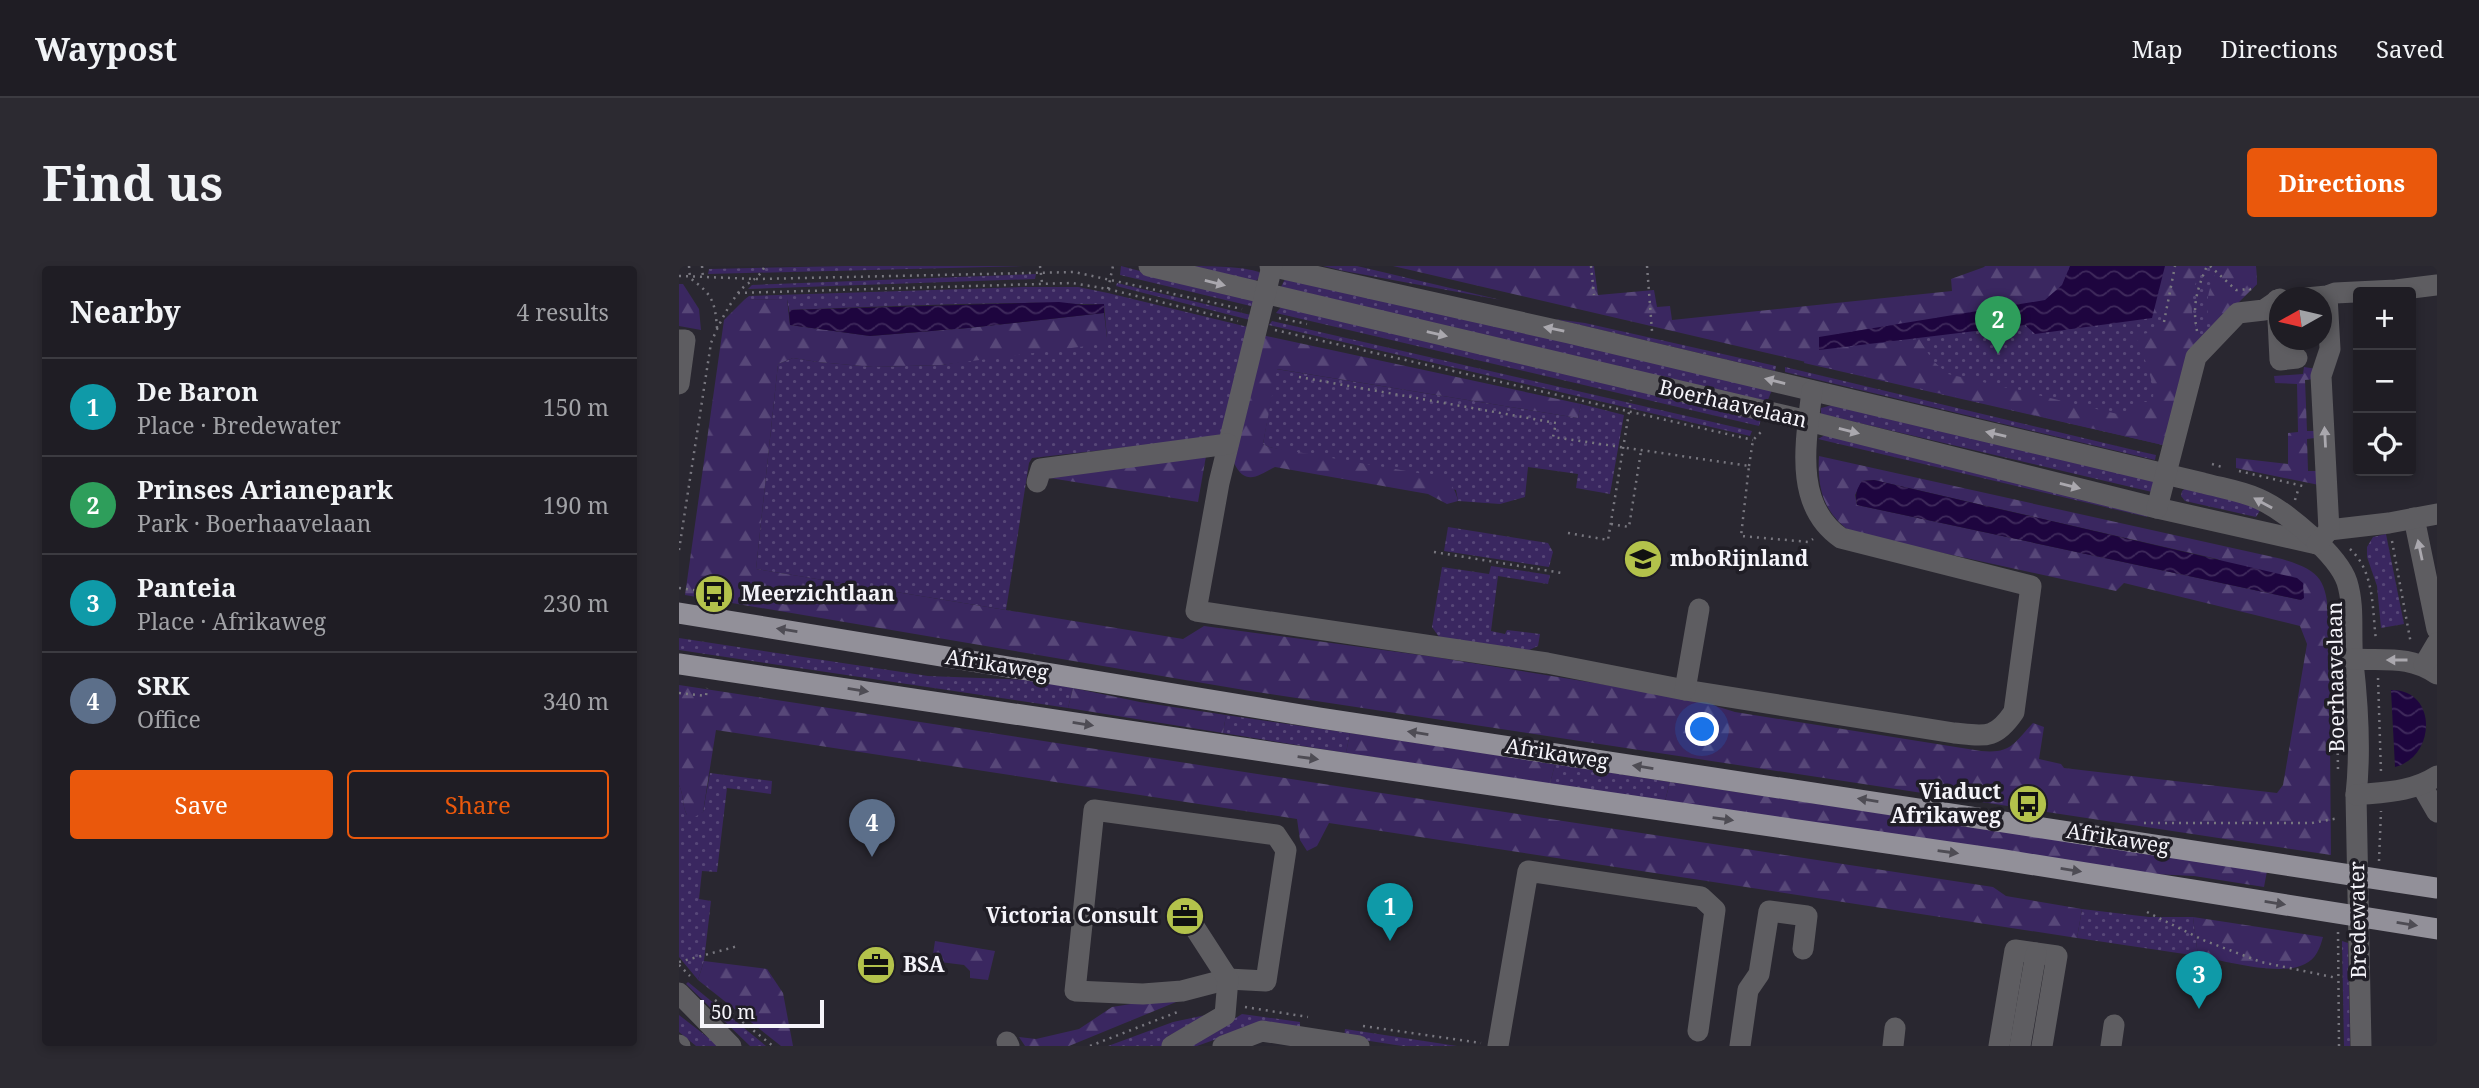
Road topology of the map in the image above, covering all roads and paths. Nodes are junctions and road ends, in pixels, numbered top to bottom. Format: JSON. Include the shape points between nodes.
{"nodes":[{"id":1,"x":689,"y":266,"type":"edge"},
{"id":2,"x":702,"y":266,"type":"edge"},
{"id":3,"x":765,"y":266,"type":"edge"},
{"id":4,"x":1040,"y":266,"type":"edge"},
{"id":5,"x":1113,"y":266,"type":"edge"},
{"id":6,"x":1149,"y":266,"type":"edge"},
{"id":7,"x":1271,"y":266,"type":"edge"},
{"id":8,"x":1591,"y":266,"type":"edge"},
{"id":9,"x":1647,"y":266,"type":"edge"},
{"id":10,"x":2175,"y":266,"type":"edge"},
{"id":11,"x":2208,"y":266,"type":"edge"},
{"id":12,"x":1041,"y":272,"type":"junction"},
{"id":13,"x":679,"y":276,"type":"edge"},
{"id":14,"x":691,"y":278,"type":"junction"},
{"id":15,"x":703,"y":278,"type":"junction"},
{"id":16,"x":1110,"y":278,"type":"junction"},
{"id":17,"x":758,"y":279,"type":"junction"},
{"id":18,"x":1041,"y":283,"type":"dead end"},
{"id":19,"x":2437,"y":285,"type":"edge"},
{"id":20,"x":1108,"y":289,"type":"dead end"},
{"id":21,"x":2332,"y":294,"type":"edge"},
{"id":22,"x":1594,"y":295,"type":"dead end"},
{"id":23,"x":1263,"y":304,"type":"junction"},
{"id":24,"x":2269,"y":306,"type":"edge"},
{"id":25,"x":2251,"y":312,"type":"junction"},
{"id":26,"x":2164,"y":322,"type":"dead end"},
{"id":27,"x":1313,"y":326,"type":"dead end"},
{"id":28,"x":717,"y":328,"type":"junction"},
{"id":29,"x":1652,"y":331,"type":"dead end"},
{"id":30,"x":679,"y":340,"type":"edge"},
{"id":31,"x":2206,"y":345,"type":"junction"},
{"id":32,"x":2280,"y":350,"type":"edge"},
{"id":33,"x":2330,"y":350,"type":"edge"},
{"id":34,"x":2297,"y":358,"type":"dead end"},
{"id":35,"x":1299,"y":377,"type":"dead end"},
{"id":36,"x":679,"y":384,"type":"edge"},
{"id":37,"x":1812,"y":391,"type":"junction"},
{"id":38,"x":1631,"y":400,"type":"dead end"},
{"id":39,"x":1808,"y":421,"type":"junction"},
{"id":40,"x":1228,"y":444,"type":"junction"},
{"id":41,"x":1623,"y":447,"type":"junction"},
{"id":42,"x":1641,"y":450,"type":"junction"},
{"id":43,"x":2165,"y":474,"type":"junction"},
{"id":44,"x":1037,"y":482,"type":"dead end"},
{"id":45,"x":2300,"y":485,"type":"dead end"},
{"id":46,"x":2295,"y":500,"type":"dead end"},
{"id":47,"x":2157,"y":508,"type":"junction"},
{"id":48,"x":2437,"y":513,"type":"edge"},
{"id":49,"x":2414,"y":519,"type":"junction"},
{"id":50,"x":2389,"y":523,"type":"junction"},
{"id":51,"x":1611,"y":524,"type":"junction"},
{"id":52,"x":1827,"y":529,"type":"junction"},
{"id":53,"x":1567,"y":533,"type":"dead end"},
{"id":54,"x":2323,"y":537,"type":"junction"},
{"id":55,"x":679,"y":550,"type":"edge"},
{"id":56,"x":1434,"y":552,"type":"dead end"},
{"id":57,"x":1562,"y":573,"type":"dead end"},
{"id":58,"x":679,"y":588,"type":"edge"},
{"id":59,"x":713,"y":602,"type":"dead end"},
{"id":60,"x":1699,"y":609,"type":"dead end"},
{"id":61,"x":679,"y":613,"type":"edge"},
{"id":62,"x":2437,"y":629,"type":"edge"},
{"id":63,"x":2437,"y":643,"type":"edge"},
{"id":64,"x":2353,"y":659,"type":"junction"},
{"id":65,"x":2377,"y":660,"type":"junction"},
{"id":66,"x":679,"y":664,"type":"edge"},
{"id":67,"x":2425,"y":667,"type":"edge"},
{"id":68,"x":707,"y":687,"type":"dead end"},
{"id":69,"x":1685,"y":690,"type":"junction"},
{"id":70,"x":679,"y":693,"type":"edge"},
{"id":71,"x":2336,"y":693,"type":"dead end"},
{"id":72,"x":2338,"y":777,"type":"dead end"},
{"id":73,"x":2429,"y":781,"type":"edge"},
{"id":74,"x":2381,"y":792,"type":"junction"},
{"id":75,"x":2356,"y":795,"type":"junction"},
{"id":76,"x":2437,"y":812,"type":"edge"},
{"id":77,"x":2338,"y":818,"type":"dead end"},
{"id":78,"x":2144,"y":823,"type":"dead end"},
{"id":79,"x":2437,"y":888,"type":"edge"},
{"id":80,"x":2147,"y":912,"type":"dead end"},
{"id":81,"x":1195,"y":928,"type":"dead end"},
{"id":82,"x":2437,"y":929,"type":"edge"},
{"id":83,"x":738,"y":946,"type":"dead end"},
{"id":84,"x":1803,"y":949,"type":"dead end"},
{"id":85,"x":2036,"y":953,"type":"junction"},
{"id":86,"x":679,"y":964,"type":"edge"},
{"id":87,"x":2337,"y":978,"type":"dead end"},
{"id":88,"x":1228,"y":979,"type":"junction"},
{"id":89,"x":689,"y":989,"type":"edge"},
{"id":90,"x":708,"y":995,"type":"dead end"},
{"id":91,"x":2114,"y":1025,"type":"dead end"},
{"id":92,"x":1698,"y":1031,"type":"dead end"},
{"id":93,"x":1313,"y":1038,"type":"edge"},
{"id":94,"x":731,"y":1046,"type":"edge"},
{"id":95,"x":773,"y":1046,"type":"edge"},
{"id":96,"x":1172,"y":1046,"type":"edge"},
{"id":97,"x":1223,"y":1046,"type":"edge"},
{"id":98,"x":1359,"y":1046,"type":"edge"},
{"id":99,"x":1498,"y":1046,"type":"edge"},
{"id":100,"x":1740,"y":1046,"type":"edge"},
{"id":101,"x":1999,"y":1046,"type":"edge"},
{"id":102,"x":2021,"y":1046,"type":"edge"},
{"id":103,"x":2042,"y":1046,"type":"edge"},
{"id":104,"x":2111,"y":1046,"type":"edge"},
{"id":105,"x":2361,"y":1046,"type":"edge"}],
"edges":[{"from":1,"to":14,"type":"path"},
{"from":2,"to":15,"type":"path"},
{"from":3,"to":17,"type":"path"},
{"from":4,"to":12,"type":"path"},
{"from":5,"to":16,"type":"path"},
{"from":6,"to":23,"type":"street","name":"Boerhaavelaan","one_way":true},
{"from":7,"to":23,"type":"street"},
{"from":37,"to":7,"type":"street","name":"Boerhaavelaan","one_way":true},
{"from":8,"to":22,"type":"path"},
{"from":9,"to":29,"type":"path"},
{"from":10,"to":26,"type":"path"},
{"from":11,"to":25,"type":"path","via":[[2236,290],[2250,289]]},
{"from":11,"to":31,"type":"path","via":[[2194,303],[2197,331]]},
{"from":12,"to":16,"type":"path"},
{"from":12,"to":17,"type":"path"},
{"from":12,"to":18,"type":"path"},
{"from":13,"to":14,"type":"path"},
{"from":14,"to":15,"type":"path"},
{"from":14,"to":28,"type":"path","via":[[708,291]]},
{"from":15,"to":17,"type":"path"},
{"from":16,"to":20,"type":"path"},
{"from":16,"to":23,"type":"path"},
{"from":17,"to":28,"type":"path","via":[[738,293]]},
{"from":19,"to":21,"type":"street"},
{"from":23,"to":27,"type":"path"},
{"from":23,"to":39,"type":"street","name":"Boerhaavelaan","one_way":true},
{"from":23,"to":40,"type":"street"},
{"from":24,"to":25,"type":"street"},
{"from":25,"to":31,"type":"street","via":[[2238,313]]},
{"from":28,"to":55,"type":"path"},
{"from":30,"to":36,"type":"street","via":[[685,340]]},
{"from":31,"to":43,"type":"street","via":[[2196,357]]},
{"from":32,"to":34,"type":"street","via":[[2280,360]]},
{"from":54,"to":33,"type":"street","one_way":true,"via":[[2321,376]]},
{"from":35,"to":41,"type":"path","via":[[1556,423],[1553,437]]},
{"from":37,"to":39,"type":"street"},
{"from":43,"to":37,"type":"street","name":"Boerhaavelaan","one_way":true},
{"from":38,"to":41,"type":"path"},
{"from":39,"to":47,"type":"street","name":"Boerhaavelaan","one_way":true},
{"from":39,"to":52,"type":"street","via":[[1807,483]]},
{"from":40,"to":44,"type":"street","via":[[1041,469]]},
{"from":40,"to":69,"type":"street","via":[[1196,611],[1548,663]]},
{"from":41,"to":42,"type":"path"},
{"from":41,"to":51,"type":"path"},
{"from":42,"to":51,"type":"path","via":[[1629,527]]},
{"from":42,"to":52,"type":"path","via":[[1749,466],[1741,536],[1809,542]]},
{"from":43,"to":47,"type":"street"},
{"from":54,"to":43,"type":"street","name":"Boerhaavelaan","one_way":true,"via":[[2260,499]]},
{"from":45,"to":46,"type":"path"},
{"from":47,"to":54,"type":"street","name":"Boerhaavelaan"},
{"from":48,"to":49,"type":"street"},
{"from":49,"to":50,"type":"street"},
{"from":62,"to":49,"type":"street","one_way":true},
{"from":50,"to":54,"type":"street"},
{"from":50,"to":67,"type":"path"},
{"from":51,"to":53,"type":"path","via":[[1608,540]]},
{"from":52,"to":69,"type":"street","via":[[1840,538],[2031,586],[2014,712],[2004,727],[1982,736],[1954,733]]},
{"from":54,"to":64,"type":"street","name":"Boerhaavelaan","via":[[2347,582]]},
{"from":56,"to":57,"type":"path"},
{"from":58,"to":59,"type":"path","via":[[708,592]]},
{"from":60,"to":69,"type":"street"},
{"from":79,"to":61,"type":"main road","name":"Afrikaweg","one_way":true,"via":[[1320,718]]},
{"from":63,"to":67,"type":"street"},
{"from":64,"to":65,"type":"street","name":"Boerhaavelaan"},
{"from":64,"to":75,"type":"street","name":"Boerhaavelaan","via":[[2358,694]]},
{"from":67,"to":65,"type":"street","name":"Boerhaavelaan","one_way":true},
{"from":65,"to":74,"type":"path","name":"Boerhaavelaan"},
{"from":66,"to":82,"type":"main road","name":"Afrikaweg","one_way":true,"via":[[2004,860]]},
{"from":68,"to":70,"type":"path","via":[[706,696]]},
{"from":71,"to":72,"type":"path","name":"Boerhaavelaan"},
{"from":73,"to":74,"type":"street"},
{"from":73,"to":76,"type":"street"},
{"from":74,"to":75,"type":"street"},
{"from":75,"to":105,"type":"street","name":"Bredewater"},
{"from":77,"to":78,"type":"path","via":[[2312,823]]},
{"from":80,"to":87,"type":"path","via":[[2261,962]]},
{"from":81,"to":88,"type":"street"},
{"from":83,"to":86,"type":"path"},
{"from":84,"to":100,"type":"street","via":[[1807,916],[1769,911],[1759,974],[1748,990]]},
{"from":85,"to":101,"type":"street","via":[[2015,950]]},
{"from":85,"to":102,"type":"street"},
{"from":85,"to":103,"type":"street","via":[[2057,956]]},
{"from":86,"to":89,"type":"path"},
{"from":88,"to":88,"type":"street","via":[[1266,981],[1286,850],[1276,835],[1094,810],[1075,991],[1182,991]]},
{"from":88,"to":96,"type":"street","via":[[1225,1015]]},
{"from":89,"to":94,"type":"street"},
{"from":90,"to":95,"type":"path"},
{"from":91,"to":104,"type":"street"},
{"from":92,"to":99,"type":"street","via":[[1715,910],[1701,897],[1528,871]]},
{"from":93,"to":97,"type":"street","via":[[1262,1031]]},
{"from":93,"to":98,"type":"street"}]}
